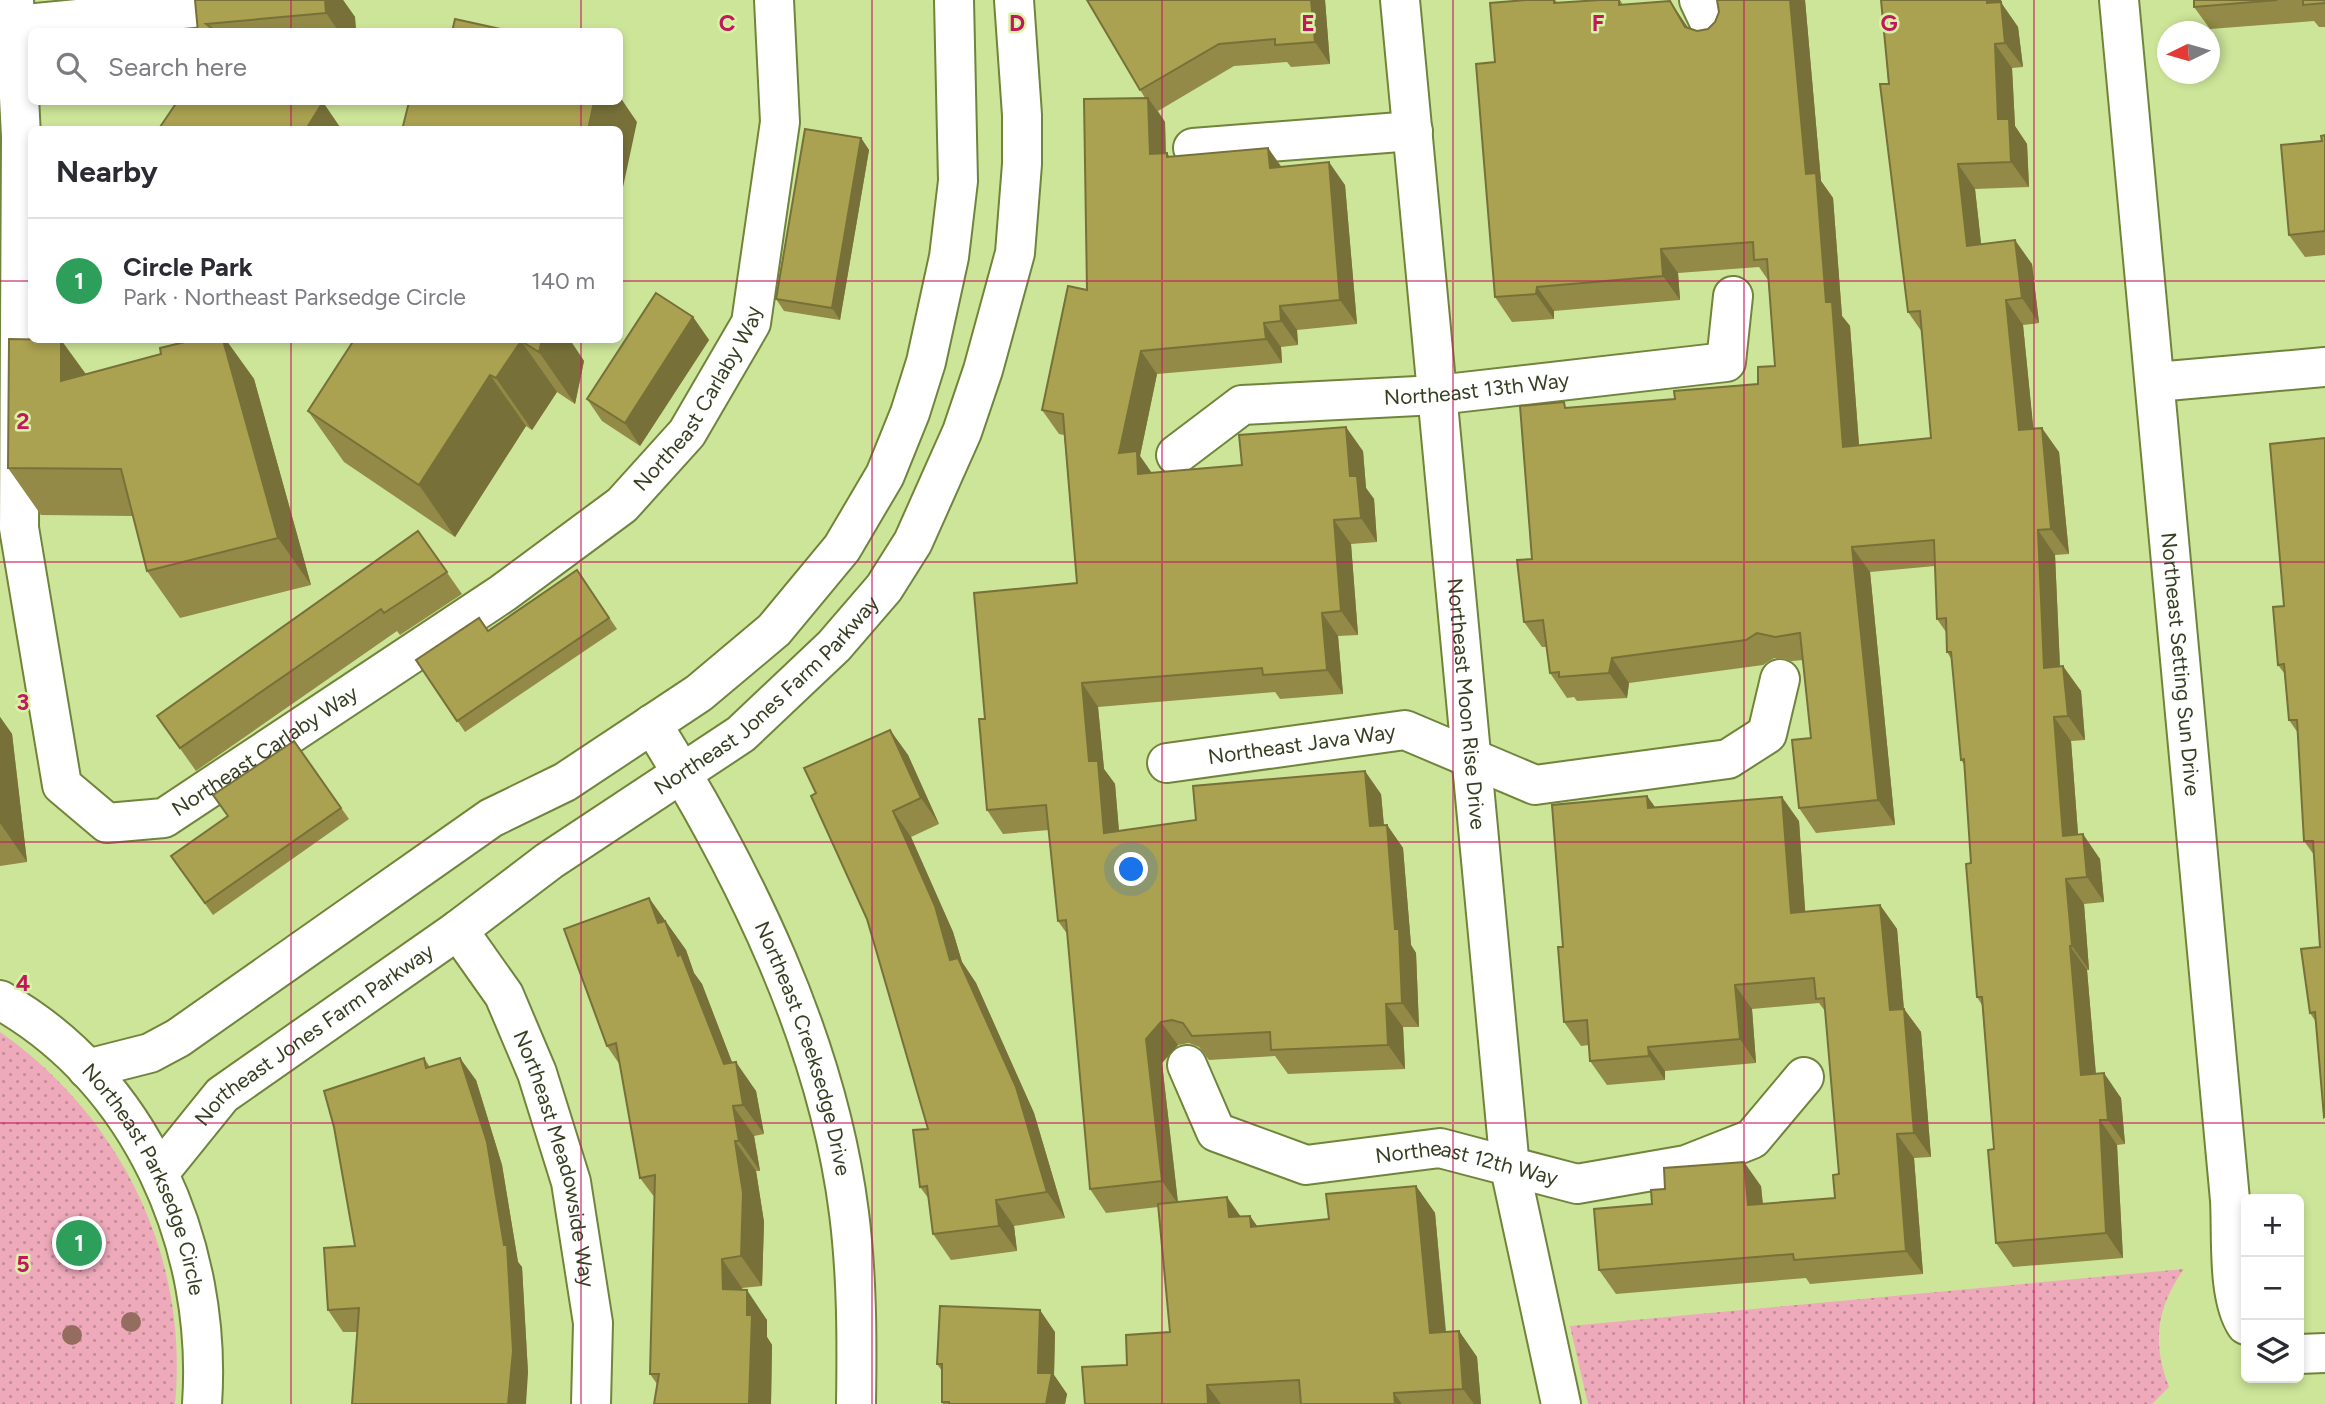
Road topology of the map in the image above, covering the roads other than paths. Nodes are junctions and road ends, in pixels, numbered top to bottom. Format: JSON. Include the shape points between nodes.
{"nodes":[{"id":1,"x":275,"y":0,"type":"edge"},
{"id":2,"x":774,"y":0,"type":"edge"},
{"id":3,"x":954,"y":0,"type":"edge"},
{"id":4,"x":1014,"y":0,"type":"edge"},
{"id":5,"x":1400,"y":0,"type":"edge"},
{"id":6,"x":1699,"y":0,"type":"edge"},
{"id":7,"x":2119,"y":0,"type":"edge"},
{"id":8,"x":225,"y":2,"type":"edge"},
{"id":9,"x":14,"y":13,"type":"edge"},
{"id":10,"x":1715,"y":34,"type":"edge"},
{"id":11,"x":1413,"y":131,"type":"junction"},
{"id":12,"x":10,"y":137,"type":"edge"},
{"id":13,"x":1193,"y":148,"type":"dead end"},
{"id":14,"x":1733,"y":296,"type":"dead end"},
{"id":15,"x":2325,"y":368,"type":"edge"},
{"id":16,"x":2156,"y":382,"type":"junction"},
{"id":17,"x":1437,"y":395,"type":"junction"},
{"id":18,"x":1176,"y":455,"type":"dead end"},
{"id":19,"x":1780,"y":679,"type":"dead end"},
{"id":20,"x":652,"y":724,"type":"junction"},
{"id":21,"x":1472,"y":761,"type":"junction"},
{"id":22,"x":1167,"y":763,"type":"dead end"},
{"id":23,"x":682,"y":773,"type":"junction"},
{"id":24,"x":458,"y":930,"type":"junction"},
{"id":25,"x":0,"y":1000,"type":"edge"},
{"id":26,"x":1187,"y":1065,"type":"dead end"},
{"id":27,"x":87,"y":1069,"type":"junction"},
{"id":28,"x":1804,"y":1077,"type":"dead end"},
{"id":29,"x":1510,"y":1168,"type":"junction"},
{"id":30,"x":159,"y":1173,"type":"junction"},
{"id":31,"x":2243,"y":1320,"type":"edge"},
{"id":32,"x":2325,"y":1353,"type":"edge"},
{"id":33,"x":2304,"y":1354,"type":"edge"},
{"id":34,"x":202,"y":1404,"type":"edge"},
{"id":35,"x":591,"y":1404,"type":"edge"},
{"id":36,"x":856,"y":1404,"type":"edge"},
{"id":37,"x":1561,"y":1404,"type":"edge"}],
"edges":[{"from":1,"to":8,"type":"street"},
{"from":2,"to":12,"type":"street","name":"Northeast Carlaby Way","via":[[780,122],[751,323],[687,433],[622,505],[514,585],[164,818],[107,822],[62,785],[19,528]]},
{"from":3,"to":20,"type":"street","name":"Northeast Jones Farm Parkway","via":[[958,181],[949,257],[926,362],[885,475],[842,548],[774,630],[699,694]]},
{"from":4,"to":23,"type":"street","name":"Northeast Jones Farm Parkway","via":[[1022,164],[1014,253],[962,432],[913,542],[884,589],[794,686],[741,734]]},
{"from":5,"to":11,"type":"street","name":"Northeast Moon Rise Drive"},
{"from":6,"to":10,"type":"street"},
{"from":7,"to":16,"type":"street","name":"Northeast Setting Sun Drive"},
{"from":8,"to":9,"type":"street"},
{"from":9,"to":12,"type":"street","name":"Northeast Carlaby Way"},
{"from":11,"to":13,"type":"street"},
{"from":11,"to":17,"type":"street","name":"Northeast Moon Rise Drive"},
{"from":14,"to":17,"type":"street","name":"Northeast 13th Way","via":[[1726,362]]},
{"from":15,"to":16,"type":"street"},
{"from":16,"to":31,"type":"street","name":"Northeast Setting Sun Drive","via":[[2234,1280]]},
{"from":17,"to":18,"type":"street","name":"Northeast 13th Way","via":[[1242,405]]},
{"from":17,"to":21,"type":"street","name":"Northeast Moon Rise Drive"},
{"from":19,"to":21,"type":"street","name":"Northeast Java Way","via":[[1768,734],[1728,759],[1535,785]]},
{"from":20,"to":23,"type":"street","name":"Northeast Creeksedge Drive"},
{"from":20,"to":27,"type":"street","name":"Northeast Jones Farm Parkway","via":[[565,782],[491,818],[178,1038],[150,1053]]},
{"from":21,"to":22,"type":"street","name":"Northeast Java Way","via":[[1405,730]]},
{"from":21,"to":29,"type":"street","name":"Northeast Moon Rise Drive"},
{"from":23,"to":24,"type":"street","name":"Northeast Jones Farm Parkway","via":[[549,861]]},
{"from":23,"to":36,"type":"street","name":"Northeast Creeksedge Drive","via":[[707,813],[780,961],[829,1112],[849,1213],[857,1326]]},
{"from":24,"to":30,"type":"street","name":"Northeast Jones Farm Parkway","via":[[222,1095]]},
{"from":24,"to":35,"type":"street","name":"Northeast Meadowside Way","via":[[504,995],[537,1073],[571,1182],[593,1323]]},
{"from":25,"to":27,"type":"street","name":"Northeast Parksedge Circle","via":[[50,1035]]},
{"from":26,"to":29,"type":"street","name":"Northeast 12th Way","via":[[1216,1132],[1306,1165],[1440,1148]]},
{"from":27,"to":30,"type":"street","name":"Northeast Parksedge Circle","via":[[115,1101]]},
{"from":28,"to":29,"type":"street","name":"Northeast 12th Way","via":[[1752,1139],[1686,1165],[1577,1184]]},
{"from":29,"to":37,"type":"street","name":"Northeast Moon Rise Drive"},
{"from":30,"to":34,"type":"street","name":"Northeast Parksedge Circle","via":[[179,1218],[193,1267],[202,1317]]},
{"from":32,"to":33,"type":"street"}]}
